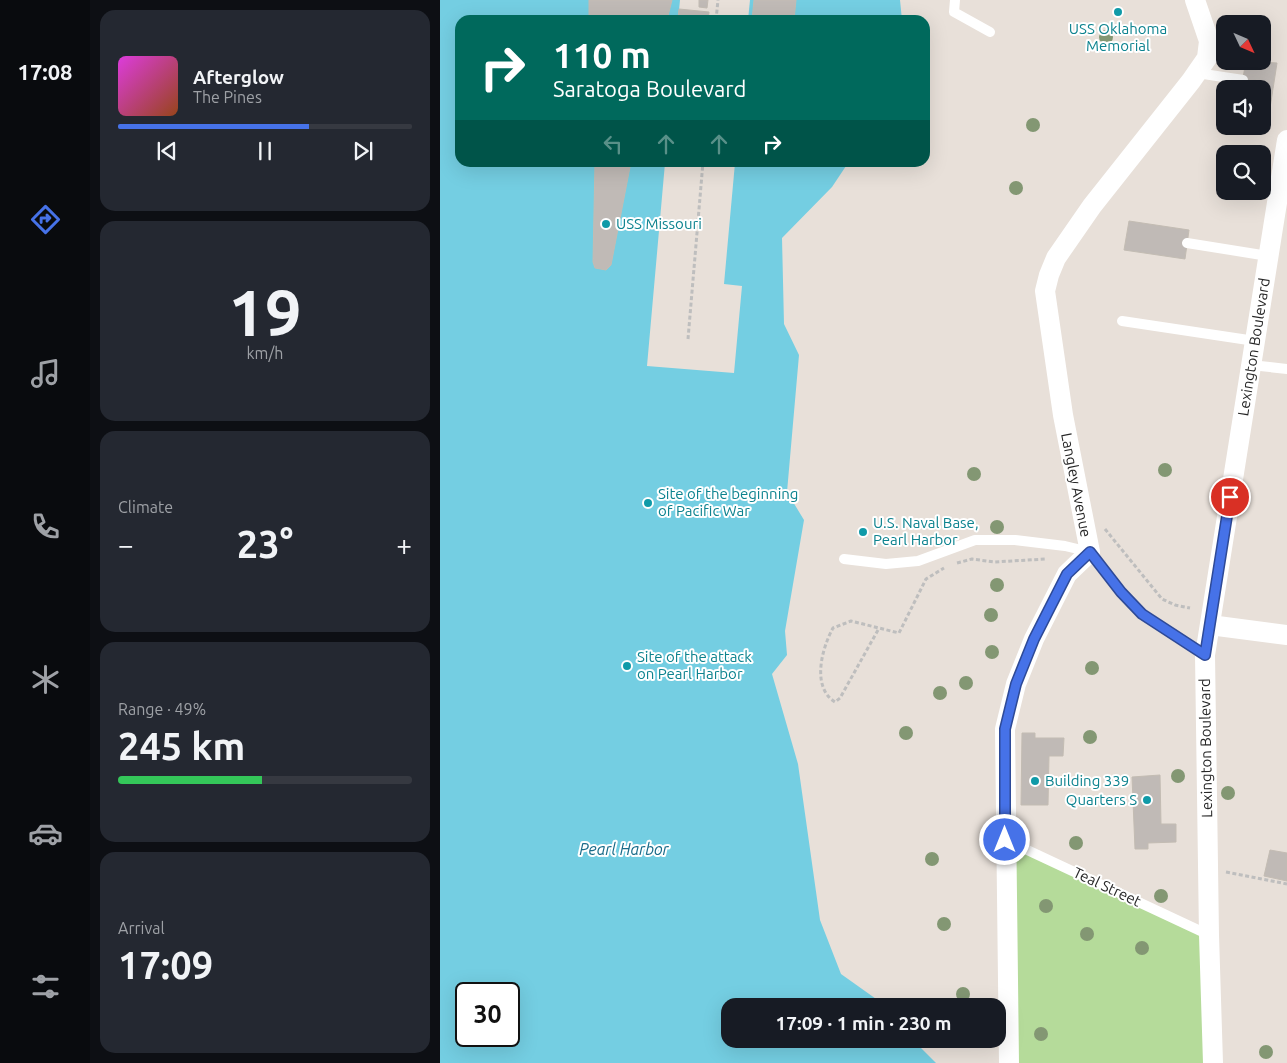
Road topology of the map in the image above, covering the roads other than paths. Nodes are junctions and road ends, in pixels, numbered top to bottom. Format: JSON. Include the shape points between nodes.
{"nodes":[{"id":1,"x":955,"y":0,"type":"edge"},
{"id":2,"x":1195,"y":0,"type":"edge"},
{"id":3,"x":990,"y":32,"type":"dead end"},
{"id":4,"x":1197,"y":73,"type":"junction"},
{"id":5,"x":1243,"y":80,"type":"dead end"},
{"id":6,"x":1287,"y":140,"type":"edge"},
{"id":7,"x":1283,"y":187,"type":"edge"},
{"id":8,"x":1187,"y":243,"type":"dead end"},
{"id":9,"x":1268,"y":256,"type":"junction"},
{"id":10,"x":1122,"y":321,"type":"dead end"},
{"id":11,"x":1255,"y":341,"type":"junction"},
{"id":12,"x":1251,"y":365,"type":"junction"},
{"id":13,"x":1287,"y":369,"type":"edge"},
{"id":14,"x":1090,"y":552,"type":"junction"},
{"id":15,"x":844,"y":559,"type":"dead end"},
{"id":16,"x":1210,"y":625,"type":"junction"},
{"id":17,"x":1287,"y":634,"type":"edge"},
{"id":18,"x":1205,"y":655,"type":"junction"},
{"id":19,"x":1005,"y":840,"type":"junction"},
{"id":20,"x":1209,"y":934,"type":"junction"},
{"id":21,"x":1010,"y":1063,"type":"edge"},
{"id":22,"x":1213,"y":1063,"type":"edge"}],
"edges":[{"from":1,"to":3,"type":"lane","via":[[954,12]]},
{"from":2,"to":4,"type":"street","name":"Langley Avenue","via":[[1209,41],[1207,58]]},
{"from":4,"to":5,"type":"lane"},
{"from":4,"to":14,"type":"street","name":"Langley Avenue","via":[[1092,206],[1056,258],[1045,291],[1063,415]]},
{"from":6,"to":7,"type":"street","name":"Lexington Boulevard"},
{"from":7,"to":9,"type":"street","name":"Lexington Boulevard"},
{"from":8,"to":9,"type":"lane"},
{"from":9,"to":11,"type":"street","name":"Lexington Boulevard"},
{"from":10,"to":11,"type":"lane"},
{"from":11,"to":12,"type":"street","name":"Lexington Boulevard"},
{"from":12,"to":13,"type":"lane"},
{"from":12,"to":16,"type":"street","name":"Lexington Boulevard"},
{"from":14,"to":15,"type":"lane","via":[[1015,540],[975,540],[918,561],[886,564]]},
{"from":14,"to":18,"type":"lane","via":[[1142,614]]},
{"from":14,"to":19,"type":"street","name":"Langley Avenue","via":[[1067,574],[1034,639],[1016,684],[1005,729]]},
{"from":16,"to":17,"type":"street"},
{"from":16,"to":18,"type":"street","name":"Lexington Boulevard"},
{"from":18,"to":20,"type":"street","name":"Lexington Boulevard"},
{"from":19,"to":20,"type":"lane","name":"Teal Street"},
{"from":19,"to":21,"type":"street","name":"Langley Avenue"},
{"from":20,"to":22,"type":"street","name":"Lexington Boulevard"}]}
